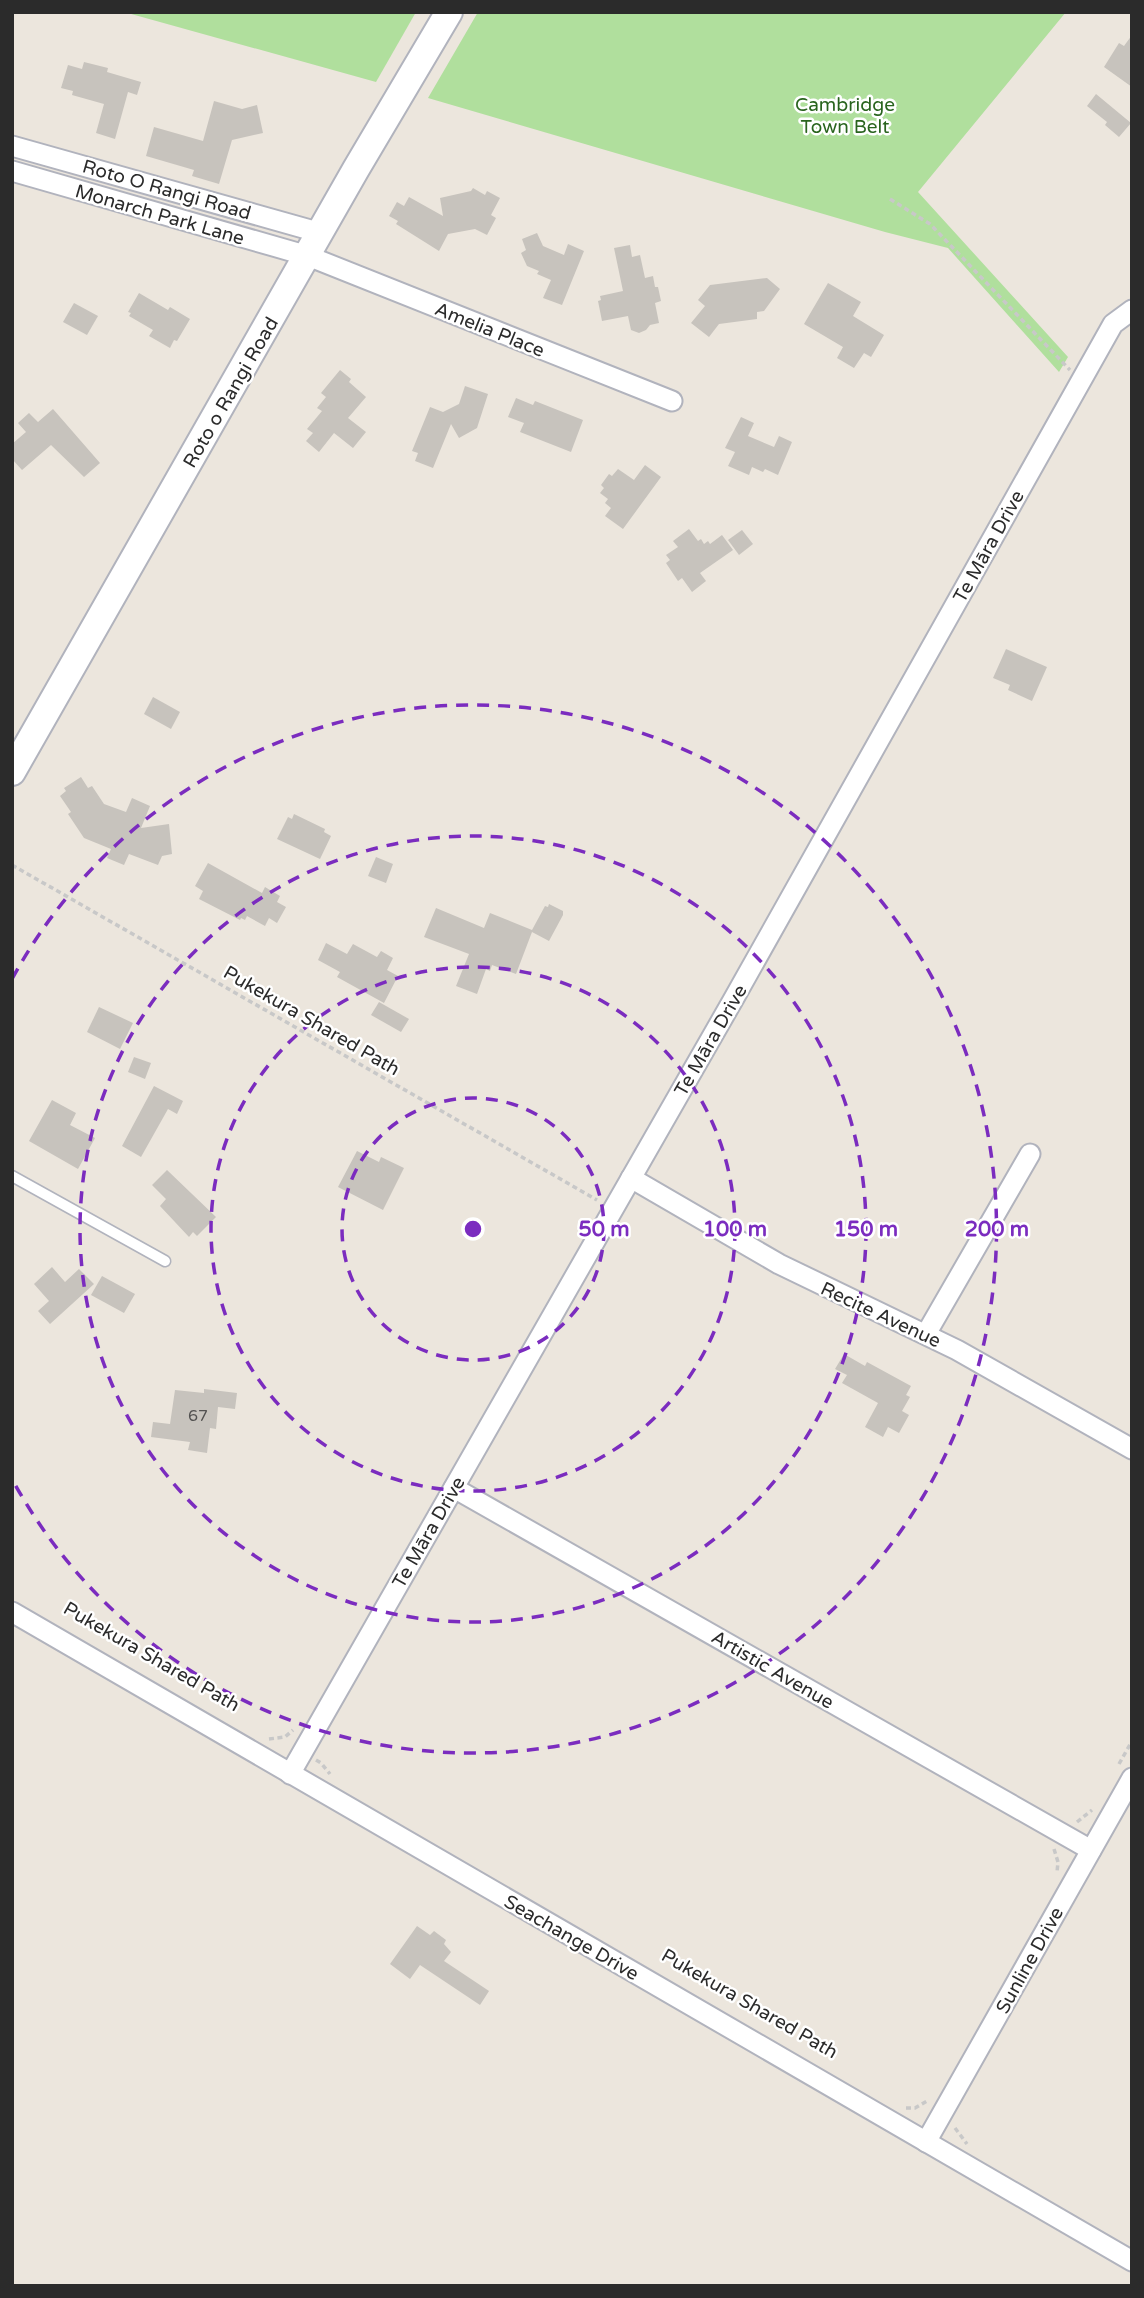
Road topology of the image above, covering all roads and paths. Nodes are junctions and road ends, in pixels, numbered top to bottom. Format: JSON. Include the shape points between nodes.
{"nodes":[{"id":1,"x":449,"y":12,"type":"edge"},
{"id":2,"x":12,"y":146,"type":"edge"},
{"id":3,"x":12,"y":172,"type":"edge"},
{"id":4,"x":890,"y":199,"type":"dead end"},
{"id":5,"x":321,"y":233,"type":"junction"},
{"id":6,"x":308,"y":256,"type":"junction"},
{"id":7,"x":1132,"y":310,"type":"edge"},
{"id":8,"x":1082,"y":380,"type":"junction"},
{"id":9,"x":672,"y":401,"type":"dead end"},
{"id":10,"x":12,"y":772,"type":"edge"},
{"id":11,"x":12,"y":865,"type":"edge"},
{"id":12,"x":1030,"y":1154,"type":"dead end"},
{"id":13,"x":12,"y":1176,"type":"edge"},
{"id":14,"x":631,"y":1178,"type":"junction"},
{"id":15,"x":603,"y":1189,"type":"dead end"},
{"id":16,"x":165,"y":1261,"type":"dead end"},
{"id":17,"x":926,"y":1334,"type":"junction"},
{"id":18,"x":1132,"y":1449,"type":"edge"},
{"id":19,"x":454,"y":1488,"type":"junction"},
{"id":20,"x":12,"y":1612,"type":"edge"},
{"id":21,"x":295,"y":1728,"type":"dead end"},
{"id":22,"x":263,"y":1737,"type":"dead end"},
{"id":23,"x":280,"y":1739,"type":"junction"},
{"id":24,"x":289,"y":1744,"type":"dead end"},
{"id":25,"x":315,"y":1759,"type":"dead end"},
{"id":26,"x":290,"y":1774,"type":"junction"},
{"id":27,"x":332,"y":1776,"type":"dead end"},
{"id":28,"x":1132,"y":1778,"type":"edge"},
{"id":29,"x":1053,"y":1847,"type":"dead end"},
{"id":30,"x":1091,"y":1850,"type":"junction"},
{"id":31,"x":1056,"y":1876,"type":"dead end"},
{"id":32,"x":930,"y":2097,"type":"dead end"},
{"id":33,"x":898,"y":2105,"type":"dead end"},
{"id":34,"x":926,"y":2142,"type":"junction"},
{"id":35,"x":1132,"y":2261,"type":"edge"}],
"edges":[{"from":1,"to":5,"type":"street","name":"Roto o Rangi Road"},
{"from":2,"to":5,"type":"street","name":"Roto O Rangi Road"},
{"from":3,"to":6,"type":"street","name":"Monarch Park Lane"},
{"from":4,"to":8,"type":"path","via":[[930,224]]},
{"from":5,"to":6,"type":"street","name":"Roto o Rangi Road"},
{"from":6,"to":9,"type":"street","name":"Amelia Place"},
{"from":6,"to":10,"type":"street","name":"Roto o Rangi Road"},
{"from":7,"to":8,"type":"street","name":"Te Māra Drive","via":[[1113,324]]},
{"from":8,"to":14,"type":"street","name":"Te Māra Drive"},
{"from":11,"to":15,"type":"path","name":"Pukekura Shared Path","via":[[597,1200]]},
{"from":12,"to":17,"type":"street"},
{"from":13,"to":16,"type":"lane"},
{"from":14,"to":17,"type":"street","name":"Recite Avenue","via":[[779,1264]]},
{"from":14,"to":19,"type":"street","name":"Te Māra Drive"},
{"from":17,"to":18,"type":"street","name":"Recite Avenue"},
{"from":19,"to":26,"type":"street","name":"Te Māra Drive"},
{"from":19,"to":30,"type":"street","name":"Artistic Avenue"},
{"from":20,"to":26,"type":"street","name":"Seachange Drive"},
{"from":21,"to":23,"type":"path"},
{"from":22,"to":23,"type":"path"},
{"from":23,"to":24,"type":"path"},
{"from":25,"to":27,"type":"path"},
{"from":26,"to":34,"type":"street","name":"Seachange Drive"},
{"from":28,"to":30,"type":"street","name":"Sunline Drive"},
{"from":29,"to":31,"type":"path"},
{"from":30,"to":34,"type":"street","name":"Sunline Drive"},
{"from":32,"to":33,"type":"path","via":[[915,2108]]},
{"from":34,"to":35,"type":"street","name":"Seachange Drive"}]}
